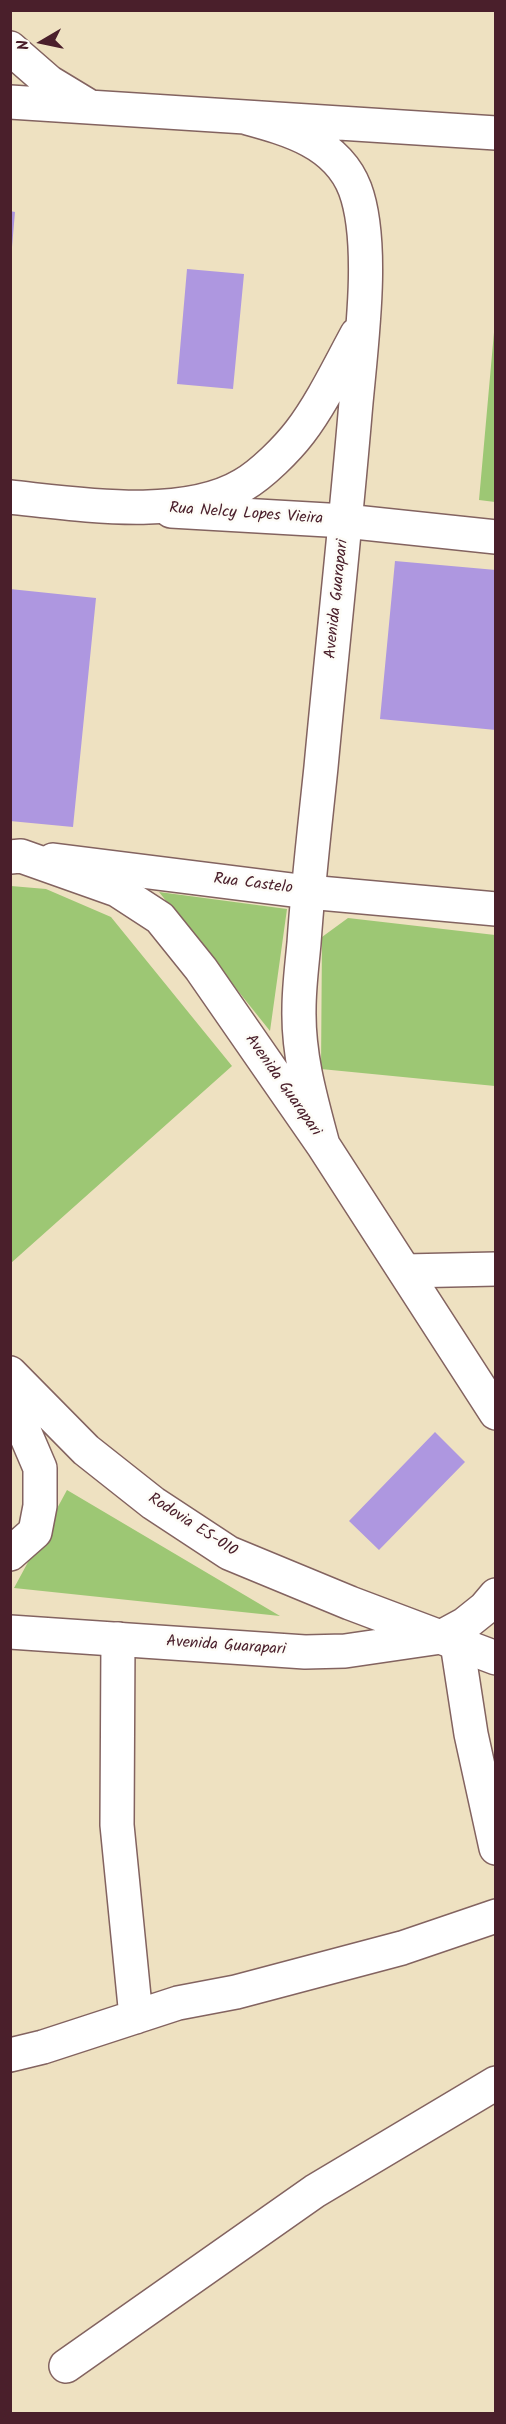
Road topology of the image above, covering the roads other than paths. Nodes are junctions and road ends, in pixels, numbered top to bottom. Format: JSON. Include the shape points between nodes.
{"nodes":[{"id":1,"x":10,"y":48,"type":"edge"},
{"id":2,"x":10,"y":102,"type":"edge"},
{"id":3,"x":91,"y":107,"type":"junction"},
{"id":4,"x":244,"y":117,"type":"junction"},
{"id":5,"x":495,"y":133,"type":"edge"},
{"id":6,"x":362,"y":325,"type":"junction"},
{"id":7,"x":10,"y":497,"type":"edge"},
{"id":8,"x":104,"y":506,"type":"junction"},
{"id":9,"x":345,"y":521,"type":"junction"},
{"id":10,"x":495,"y":537,"type":"edge"},
{"id":11,"x":16,"y":856,"type":"edge"},
{"id":12,"x":308,"y":892,"type":"junction"},
{"id":13,"x":495,"y":909,"type":"edge"},
{"id":14,"x":323,"y":1145,"type":"junction"},
{"id":15,"x":495,"y":1269,"type":"edge"},
{"id":16,"x":405,"y":1271,"type":"junction"},
{"id":17,"x":10,"y":1373,"type":"edge"},
{"id":18,"x":10,"y":1398,"type":"edge"},
{"id":19,"x":495,"y":1413,"type":"edge"},
{"id":20,"x":10,"y":1554,"type":"edge"},
{"id":21,"x":495,"y":1595,"type":"edge"},
{"id":22,"x":10,"y":1632,"type":"edge"},
{"id":23,"x":117,"y":1639,"type":"junction"},
{"id":24,"x":449,"y":1640,"type":"junction"},
{"id":25,"x":495,"y":1658,"type":"edge"},
{"id":26,"x":495,"y":1848,"type":"edge"},
{"id":27,"x":495,"y":1916,"type":"edge"},
{"id":28,"x":136,"y":2017,"type":"junction"},
{"id":29,"x":10,"y":2055,"type":"edge"},
{"id":30,"x":495,"y":2083,"type":"edge"},
{"id":31,"x":66,"y":2366,"type":"dead end"}],
"edges":[{"from":1,"to":3,"type":"street","via":[[49,82]]},
{"from":2,"to":3,"type":"street"},
{"from":3,"to":4,"type":"street"},
{"from":4,"to":5,"type":"street"},
{"from":4,"to":6,"type":"street","name":"Avenida Guarapari","via":[[289,129],[314,141],[346,171],[355,189],[365,244]]},
{"from":6,"to":8,"type":"street","via":[[300,432],[244,484],[222,495],[190,503]]},
{"from":6,"to":9,"type":"street","name":"Avenida Guarapari"},
{"from":7,"to":8,"type":"street"},
{"from":8,"to":9,"type":"street","name":"Rua Nelcy Lopes Vieira"},
{"from":9,"to":10,"type":"street","name":"Rua Nelcy Lopes Vieira"},
{"from":9,"to":12,"type":"street","name":"Avenida Guarapari"},
{"from":11,"to":12,"type":"street","name":"Rua Castelo"},
{"from":11,"to":14,"type":"street","name":"Avenida Guarapari","via":[[117,890],[160,918],[201,969]]},
{"from":12,"to":13,"type":"street","name":"Rua Castelo"},
{"from":12,"to":14,"type":"street","name":"Avenida Guarapari","via":[[299,1010],[306,1081]]},
{"from":14,"to":16,"type":"street","name":"Avenida Guarapari"},
{"from":15,"to":16,"type":"street"},
{"from":16,"to":19,"type":"street","name":"Avenida Guarapari"},
{"from":17,"to":24,"type":"street","name":"Rodovia ES-010","via":[[86,1450],[153,1503],[229,1553]]},
{"from":18,"to":20,"type":"street","via":[[40,1468],[35,1532]]},
{"from":21,"to":24,"type":"street"},
{"from":22,"to":23,"type":"street","name":"Avenida Guarapari"},
{"from":23,"to":24,"type":"street","name":"Avenida Guarapari","via":[[305,1652]]},
{"from":23,"to":28,"type":"street","via":[[117,1825]]},
{"from":24,"to":25,"type":"street","name":"Rodovia ES-010"},
{"from":24,"to":26,"type":"street"},
{"from":27,"to":28,"type":"street","via":[[402,1948],[236,1992],[178,2003]]},
{"from":28,"to":29,"type":"street"},
{"from":30,"to":31,"type":"street","via":[[315,2191]]}]}
